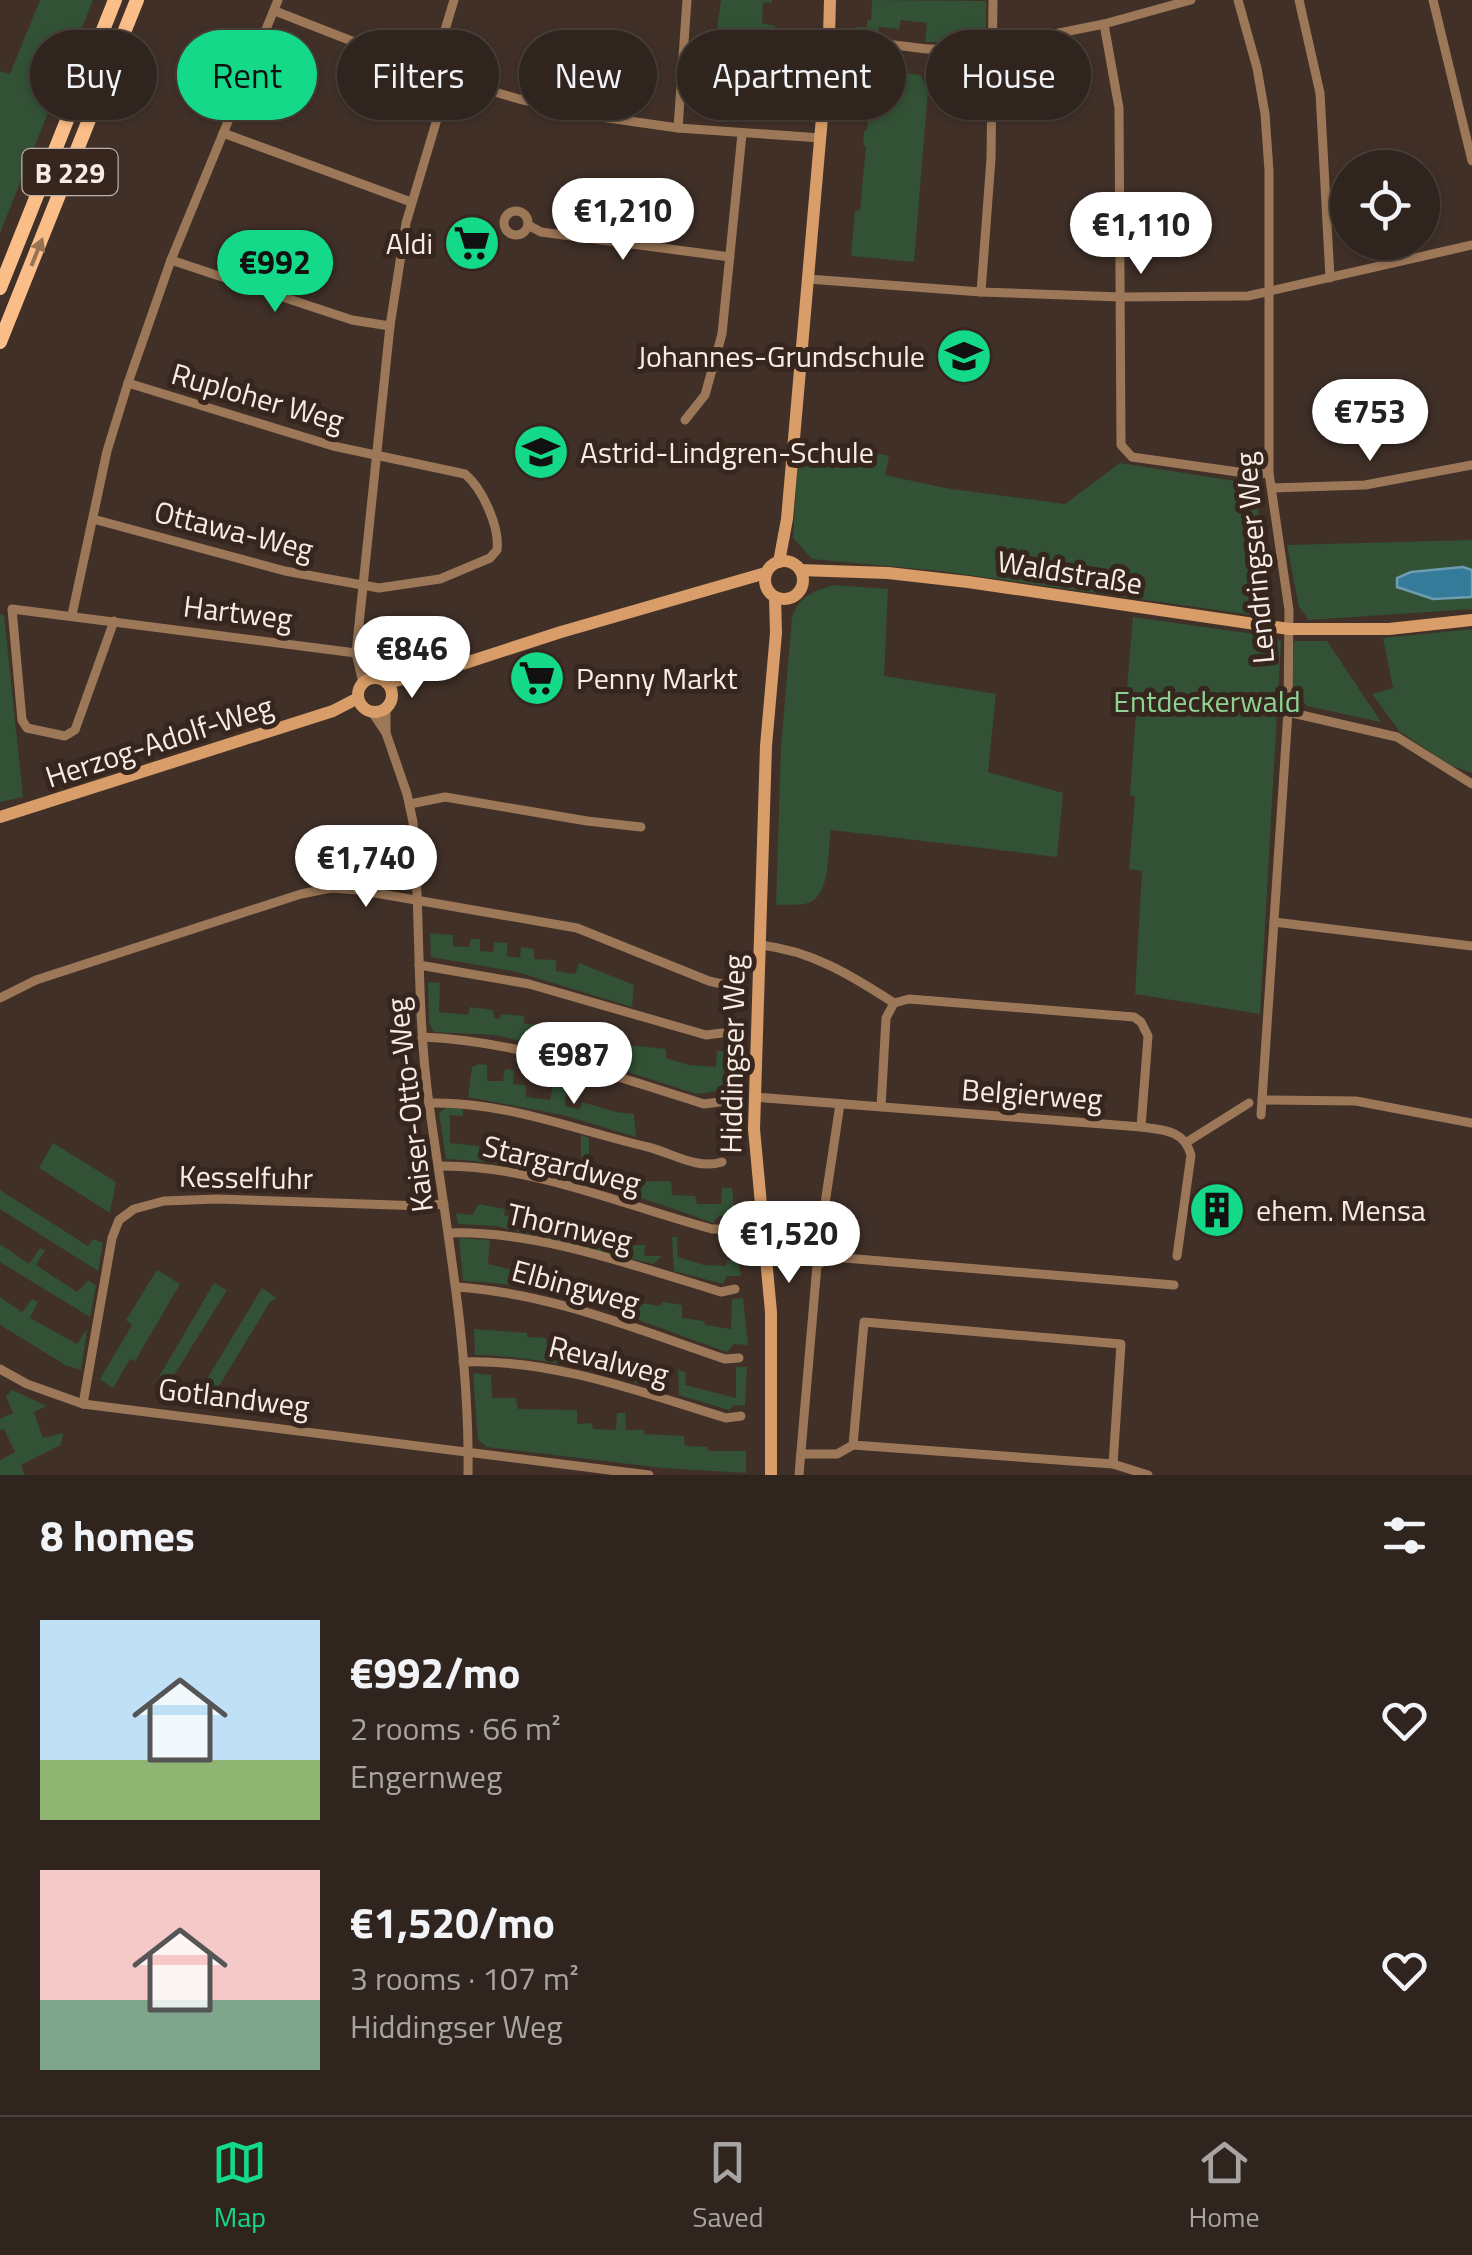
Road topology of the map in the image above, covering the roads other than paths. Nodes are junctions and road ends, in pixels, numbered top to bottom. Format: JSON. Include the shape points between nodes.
{"nodes":[{"id":1,"x":115,"y":0,"type":"edge"},
{"id":2,"x":136,"y":0,"type":"edge"},
{"id":3,"x":454,"y":0,"type":"edge"},
{"id":4,"x":688,"y":0,"type":"edge"},
{"id":5,"x":830,"y":0,"type":"edge"},
{"id":6,"x":993,"y":0,"type":"edge"},
{"id":7,"x":1191,"y":0,"type":"edge"},
{"id":8,"x":1238,"y":0,"type":"edge"},
{"id":9,"x":1299,"y":0,"type":"edge"},
{"id":10,"x":1433,"y":0,"type":"edge"},
{"id":11,"x":277,"y":5,"type":"edge"},
{"id":12,"x":1104,"y":24,"type":"junction"},
{"id":13,"x":445,"y":30,"type":"edge"},
{"id":14,"x":829,"y":30,"type":"edge"},
{"id":15,"x":993,"y":30,"type":"edge"},
{"id":16,"x":1075,"y":30,"type":"edge"},
{"id":17,"x":337,"y":31,"type":"edge"},
{"id":18,"x":499,"y":92,"type":"edge"},
{"id":19,"x":436,"y":120,"type":"edge"},
{"id":20,"x":822,"y":120,"type":"edge"},
{"id":21,"x":992,"y":120,"type":"edge"},
{"id":22,"x":678,"y":128,"type":"junction"},
{"id":23,"x":223,"y":133,"type":"junction"},
{"id":24,"x":742,"y":134,"type":"junction"},
{"id":25,"x":821,"y":138,"type":"junction"},
{"id":26,"x":1472,"y":161,"type":"edge"},
{"id":27,"x":410,"y":202,"type":"junction"},
{"id":28,"x":528,"y":225,"type":"dead end"},
{"id":29,"x":1472,"y":245,"type":"edge"},
{"id":30,"x":730,"y":257,"type":"junction"},
{"id":31,"x":170,"y":260,"type":"junction"},
{"id":32,"x":1330,"y":278,"type":"junction"},
{"id":33,"x":808,"y":279,"type":"junction"},
{"id":34,"x":0,"y":288,"type":"edge"},
{"id":35,"x":981,"y":292,"type":"junction"},
{"id":36,"x":1268,"y":294,"type":"junction"},
{"id":37,"x":1120,"y":297,"type":"junction"},
{"id":38,"x":390,"y":326,"type":"junction"},
{"id":39,"x":0,"y":342,"type":"edge"},
{"id":40,"x":128,"y":383,"type":"junction"},
{"id":41,"x":686,"y":420,"type":"dead end"},
{"id":42,"x":375,"y":454,"type":"junction"},
{"id":43,"x":1472,"y":466,"type":"edge"},
{"id":44,"x":1269,"y":472,"type":"junction"},
{"id":45,"x":1272,"y":488,"type":"junction"},
{"id":46,"x":93,"y":519,"type":"junction"},
{"id":47,"x":790,"y":565,"type":"junction"},
{"id":48,"x":842,"y":573,"type":"junction"},
{"id":49,"x":362,"y":586,"type":"junction"},
{"id":50,"x":802,"y":586,"type":"junction"},
{"id":51,"x":774,"y":589,"type":"junction"},
{"id":52,"x":72,"y":616,"type":"junction"},
{"id":53,"x":1472,"y":620,"type":"edge"},
{"id":54,"x":114,"y":621,"type":"junction"},
{"id":55,"x":1289,"y":629,"type":"junction"},
{"id":56,"x":358,"y":656,"type":"junction"},
{"id":57,"x":363,"y":682,"type":"joint"},
{"id":58,"x":376,"y":697,"type":"junction"},
{"id":59,"x":1288,"y":712,"type":"junction"},
{"id":60,"x":1472,"y":784,"type":"edge"},
{"id":61,"x":410,"y":804,"type":"junction"},
{"id":62,"x":0,"y":818,"type":"edge"},
{"id":63,"x":640,"y":826,"type":"dead end"},
{"id":64,"x":416,"y":901,"type":"junction"},
{"id":65,"x":1274,"y":922,"type":"junction"},
{"id":66,"x":758,"y":945,"type":"junction"},
{"id":67,"x":1472,"y":946,"type":"edge"},
{"id":68,"x":419,"y":965,"type":"junction"},
{"id":69,"x":726,"y":984,"type":"dead end"},
{"id":70,"x":0,"y":998,"type":"edge"},
{"id":71,"x":894,"y":1003,"type":"junction"},
{"id":72,"x":722,"y":1033,"type":"dead end"},
{"id":73,"x":422,"y":1036,"type":"junction"},
{"id":74,"x":754,"y":1097,"type":"junction"},
{"id":75,"x":1262,"y":1100,"type":"junction"},
{"id":76,"x":719,"y":1102,"type":"dead end"},
{"id":77,"x":429,"y":1103,"type":"junction"},
{"id":78,"x":1249,"y":1103,"type":"dead end"},
{"id":79,"x":840,"y":1104,"type":"junction"},
{"id":80,"x":881,"y":1107,"type":"junction"},
{"id":81,"x":1261,"y":1114,"type":"dead end"},
{"id":82,"x":1472,"y":1122,"type":"edge"},
{"id":83,"x":1141,"y":1127,"type":"junction"},
{"id":84,"x":1187,"y":1142,"type":"junction"},
{"id":85,"x":722,"y":1162,"type":"dead end"},
{"id":86,"x":440,"y":1166,"type":"junction"},
{"id":87,"x":444,"y":1204,"type":"junction"},
{"id":88,"x":729,"y":1228,"type":"dead end"},
{"id":89,"x":821,"y":1230,"type":"dead end"},
{"id":90,"x":450,"y":1233,"type":"junction"},
{"id":91,"x":1177,"y":1256,"type":"dead end"},
{"id":92,"x":1174,"y":1285,"type":"dead end"},
{"id":93,"x":456,"y":1287,"type":"junction"},
{"id":94,"x":735,"y":1288,"type":"dead end"},
{"id":95,"x":738,"y":1358,"type":"dead end"},
{"id":96,"x":463,"y":1362,"type":"junction"},
{"id":97,"x":0,"y":1370,"type":"edge"},
{"id":98,"x":83,"y":1404,"type":"junction"},
{"id":99,"x":741,"y":1416,"type":"dead end"},
{"id":100,"x":853,"y":1445,"type":"junction"},
{"id":101,"x":468,"y":1452,"type":"junction"},
{"id":102,"x":801,"y":1454,"type":"junction"},
{"id":103,"x":1113,"y":1464,"type":"junction"},
{"id":104,"x":468,"y":1475,"type":"edge"},
{"id":105,"x":649,"y":1475,"type":"edge"},
{"id":106,"x":771,"y":1475,"type":"edge"},
{"id":107,"x":800,"y":1475,"type":"edge"},
{"id":108,"x":1148,"y":1475,"type":"edge"}],
"edges":[{"from":1,"to":34,"type":"main road","number":"B 229"},
{"from":39,"to":2,"type":"main road","number":"B 229","one_way":true},
{"from":3,"to":13,"type":"street"},
{"from":4,"to":22,"type":"street"},
{"from":5,"to":14,"type":"main road"},
{"from":6,"to":15,"type":"street"},
{"from":7,"to":12,"type":"street"},
{"from":8,"to":36,"type":"street","name":"Lendringser Weg","via":[[1265,114]]},
{"from":9,"to":32,"type":"street","via":[[1320,93]]},
{"from":10,"to":26,"type":"street"},
{"from":11,"to":17,"type":"street"},
{"from":11,"to":23,"type":"street"},
{"from":12,"to":16,"type":"street"},
{"from":12,"to":37,"type":"street","via":[[1119,108]]},
{"from":18,"to":22,"type":"street"},
{"from":19,"to":27,"type":"street"},
{"from":20,"to":25,"type":"main road"},
{"from":21,"to":35,"type":"street"},
{"from":22,"to":24,"type":"street"},
{"from":23,"to":27,"type":"street"},
{"from":23,"to":31,"type":"street"},
{"from":24,"to":25,"type":"street"},
{"from":24,"to":30,"type":"street"},
{"from":25,"to":33,"type":"main road"},
{"from":27,"to":38,"type":"street"},
{"from":28,"to":30,"type":"street"},
{"from":29,"to":32,"type":"street"},
{"from":30,"to":41,"type":"street","via":[[722,334],[705,396]]},
{"from":31,"to":38,"type":"street","via":[[352,320]]},
{"from":31,"to":40,"type":"street"},
{"from":32,"to":36,"type":"street"},
{"from":33,"to":35,"type":"street"},
{"from":33,"to":47,"type":"main road"},
{"from":35,"to":37,"type":"street"},
{"from":36,"to":37,"type":"street"},
{"from":36,"to":44,"type":"street","name":"Lendringser Weg"},
{"from":37,"to":44,"type":"street","via":[[1121,446],[1132,457]]},
{"from":38,"to":42,"type":"street"},
{"from":40,"to":42,"type":"street","name":"Ruploher Weg"},
{"from":40,"to":46,"type":"street"},
{"from":42,"to":49,"type":"street"},
{"from":42,"to":49,"type":"street","name":"Ruploher Weg","via":[[465,474],[498,541],[490,558],[440,579]]},
{"from":43,"to":45,"type":"street","via":[[1365,485]]},
{"from":44,"to":45,"type":"street","name":"Lendringser Weg"},
{"from":45,"to":55,"type":"street","name":"Lendringser Weg"},
{"from":46,"to":49,"type":"street","name":"Ottawa-Weg"},
{"from":46,"to":52,"type":"street"},
{"from":47,"to":48,"type":"main road","name":"Waldstraße"},
{"from":47,"to":50,"type":"main road"},
{"from":47,"to":51,"type":"main road"},
{"from":48,"to":50,"type":"main road","name":"Waldstraße"},
{"from":48,"to":55,"type":"main road","name":"Waldstraße","via":[[968,582]]},
{"from":49,"to":56,"type":"street"},
{"from":50,"to":51,"type":"main road"},
{"from":51,"to":58,"type":"main road","name":"Herzog-Adolf-Weg","via":[[724,587],[427,674]]},
{"from":51,"to":66,"type":"main road","name":"Hiddingser Weg"},
{"from":52,"to":54,"type":"street","name":"Hartweg"},
{"from":52,"to":54,"type":"street","name":"Hartweg","via":[[12,609],[22,720],[31,731],[65,736],[75,730]]},
{"from":53,"to":55,"type":"main road","name":"Waldstraße"},
{"from":54,"to":56,"type":"street","name":"Hartweg"},
{"from":55,"to":59,"type":"street","name":"Lendringser Weg"},
{"from":56,"to":57,"type":"street"},
{"from":56,"to":58,"type":"street","name":"Kaiser-Otto-Weg"},
{"from":57,"to":58,"type":"main road"},
{"from":58,"to":61,"type":"street","name":"Kaiser-Otto-Weg"},
{"from":58,"to":62,"type":"main road","name":"Herzog-Adolf-Weg"},
{"from":59,"to":60,"type":"street","via":[[1396,736]]},
{"from":59,"to":65,"type":"street","name":"Lendringser Weg"},
{"from":61,"to":63,"type":"street","via":[[445,798]]},
{"from":61,"to":64,"type":"street","name":"Kaiser-Otto-Weg"},
{"from":64,"to":68,"type":"street","name":"Kaiser-Otto-Weg"},
{"from":64,"to":69,"type":"street","via":[[589,931]]},
{"from":64,"to":70,"type":"street","via":[[318,890],[36,980]]},
{"from":65,"to":67,"type":"street"},
{"from":65,"to":75,"type":"street","name":"Lendringser Weg"},
{"from":66,"to":71,"type":"street","via":[[833,965]]},
{"from":66,"to":74,"type":"main road","name":"Hiddingser Weg"},
{"from":68,"to":72,"type":"street","via":[[512,980],[706,1035]]},
{"from":68,"to":73,"type":"street","name":"Kaiser-Otto-Weg"},
{"from":71,"to":80,"type":"street","via":[[886,1018]]},
{"from":71,"to":83,"type":"street","via":[[1134,1018],[1148,1036]]},
{"from":73,"to":76,"type":"street","via":[[511,1046],[704,1104]]},
{"from":73,"to":77,"type":"street","name":"Kaiser-Otto-Weg"},
{"from":74,"to":79,"type":"street","name":"Belgierweg"},
{"from":74,"to":106,"type":"main road","name":"Hiddingser Weg","via":[[771,1312]]},
{"from":75,"to":81,"type":"street","name":"Lendringser Weg"},
{"from":75,"to":82,"type":"street","via":[[1356,1101]]},
{"from":77,"to":85,"type":"street","via":[[499,1109],[706,1166]]},
{"from":77,"to":86,"type":"street","name":"Kaiser-Otto-Weg"},
{"from":78,"to":84,"type":"street"},
{"from":79,"to":80,"type":"street","name":"Belgierweg"},
{"from":79,"to":89,"type":"street"},
{"from":80,"to":83,"type":"street","name":"Belgierweg"},
{"from":83,"to":84,"type":"street","name":"Belgierweg"},
{"from":84,"to":91,"type":"street","via":[[1191,1155]]},
{"from":86,"to":87,"type":"street","name":"Kaiser-Otto-Weg"},
{"from":86,"to":88,"type":"street","name":"Stargardweg","via":[[528,1175],[712,1229]]},
{"from":87,"to":90,"type":"street","name":"Kaiser-Otto-Weg"},
{"from":87,"to":98,"type":"street","name":"Kesselfuhr","via":[[216,1199],[134,1209],[119,1220],[112,1238]]},
{"from":90,"to":93,"type":"street","name":"Kaiser-Otto-Weg"},
{"from":90,"to":94,"type":"street","name":"Thornweg","via":[[521,1240],[721,1292]]},
{"from":92,"to":102,"type":"street","via":[[832,1257],[816,1265]]},
{"from":93,"to":95,"type":"street","name":"Elbingweg","via":[[554,1302]]},
{"from":93,"to":96,"type":"street","name":"Kaiser-Otto-Weg"},
{"from":96,"to":99,"type":"street","name":"Revalweg","via":[[537,1366],[726,1418]]},
{"from":96,"to":101,"type":"street","name":"Kaiser-Otto-Weg"},
{"from":97,"to":98,"type":"street","name":"Gotlandweg"},
{"from":98,"to":101,"type":"street","name":"Gotlandweg"},
{"from":100,"to":102,"type":"street","via":[[837,1454]]},
{"from":100,"to":103,"type":"street"},
{"from":100,"to":103,"type":"street","via":[[864,1322],[1121,1344]]},
{"from":101,"to":104,"type":"street","name":"Kaiser-Otto-Weg"},
{"from":101,"to":105,"type":"street","name":"Gotlandweg"},
{"from":102,"to":107,"type":"street"},
{"from":103,"to":108,"type":"street"}]}
